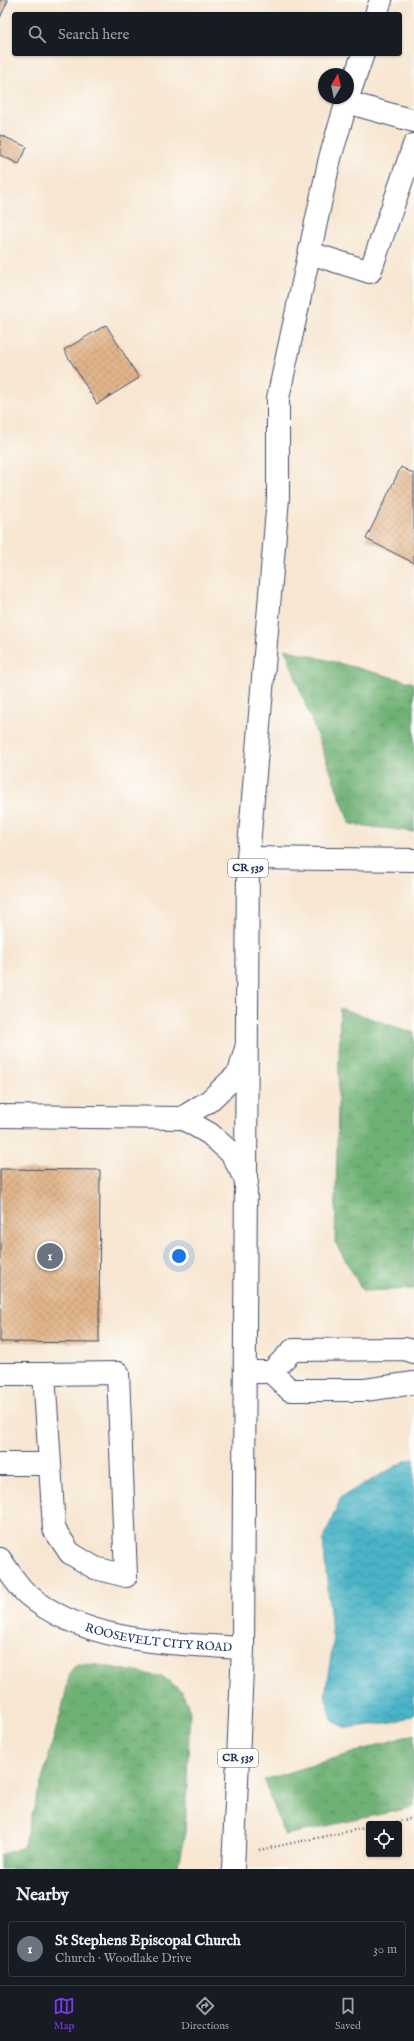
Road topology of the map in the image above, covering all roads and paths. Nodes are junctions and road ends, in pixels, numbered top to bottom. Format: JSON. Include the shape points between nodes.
{"nodes":[{"id":1,"x":381,"y":0,"type":"edge"},
{"id":2,"x":377,"y":12,"type":"edge"},
{"id":3,"x":362,"y":56,"type":"edge"},
{"id":4,"x":354,"y":79,"type":"edge"},
{"id":5,"x":354,"y":101,"type":"edge"},
{"id":6,"x":346,"y":104,"type":"edge"},
{"id":7,"x":414,"y":121,"type":"edge"},
{"id":8,"x":414,"y":144,"type":"edge"},
{"id":9,"x":310,"y":253,"type":"junction"},
{"id":10,"x":248,"y":858,"type":"junction"},
{"id":11,"x":414,"y":860,"type":"edge"},
{"id":12,"x":248,"y":1043,"type":"junction"},
{"id":13,"x":0,"y":1116,"type":"edge"},
{"id":14,"x":182,"y":1118,"type":"junction"},
{"id":15,"x":247,"y":1182,"type":"junction"},
{"id":16,"x":414,"y":1352,"type":"edge"},
{"id":17,"x":245,"y":1372,"type":"junction"},
{"id":18,"x":271,"y":1372,"type":"junction"},
{"id":19,"x":0,"y":1374,"type":"edge"},
{"id":20,"x":44,"y":1374,"type":"junction"},
{"id":21,"x":414,"y":1383,"type":"edge"},
{"id":22,"x":0,"y":1464,"type":"edge"},
{"id":23,"x":50,"y":1464,"type":"junction"},
{"id":24,"x":0,"y":1559,"type":"edge"},
{"id":25,"x":243,"y":1648,"type":"junction"},
{"id":26,"x":414,"y":1818,"type":"edge"},
{"id":27,"x":400,"y":1821,"type":"edge"},
{"id":28,"x":366,"y":1828,"type":"edge"},
{"id":29,"x":233,"y":1862,"type":"edge"}],
"edges":[{"from":1,"to":2,"type":"main road"},
{"from":3,"to":4,"type":"main road","number":"CR 539"},
{"from":5,"to":7,"type":"main road"},
{"from":6,"to":9,"type":"main road","number":"CR 539","via":[[330,158]]},
{"from":8,"to":9,"type":"main road","via":[[370,272]]},
{"from":9,"to":10,"type":"main road","number":"CR 539","via":[[278,398],[278,498]]},
{"from":10,"to":11,"type":"main road"},
{"from":10,"to":12,"type":"main road","number":"CR 539"},
{"from":12,"to":14,"type":"main road","via":[[239,1073],[209,1101]]},
{"from":12,"to":15,"type":"main road","number":"CR 539"},
{"from":13,"to":14,"type":"main road"},
{"from":14,"to":15,"type":"main road","via":[[210,1134],[231,1153]]},
{"from":15,"to":17,"type":"main road","number":"CR 539"},
{"from":16,"to":18,"type":"main road","via":[[405,1349],[293,1350]]},
{"from":17,"to":18,"type":"main road"},
{"from":17,"to":25,"type":"main road","number":"CR 539"},
{"from":18,"to":21,"type":"main road","via":[[290,1390],[365,1390]]},
{"from":19,"to":20,"type":"main road"},
{"from":20,"to":23,"type":"main road"},
{"from":20,"to":23,"type":"main road","via":[[118,1373],[126,1576],[96,1568],[70,1553],[54,1528]]},
{"from":22,"to":23,"type":"main road"},
{"from":24,"to":25,"type":"main road","name":"ROOSEVELT CITY ROAD","via":[[27,1594],[56,1615],[101,1632],[163,1642]]},
{"from":25,"to":29,"type":"main road","name":"ROOSEVELT CITY ROAD","number":"CR 539"},
{"from":26,"to":27,"type":"path"},
{"from":28,"to":29,"type":"path"}]}
